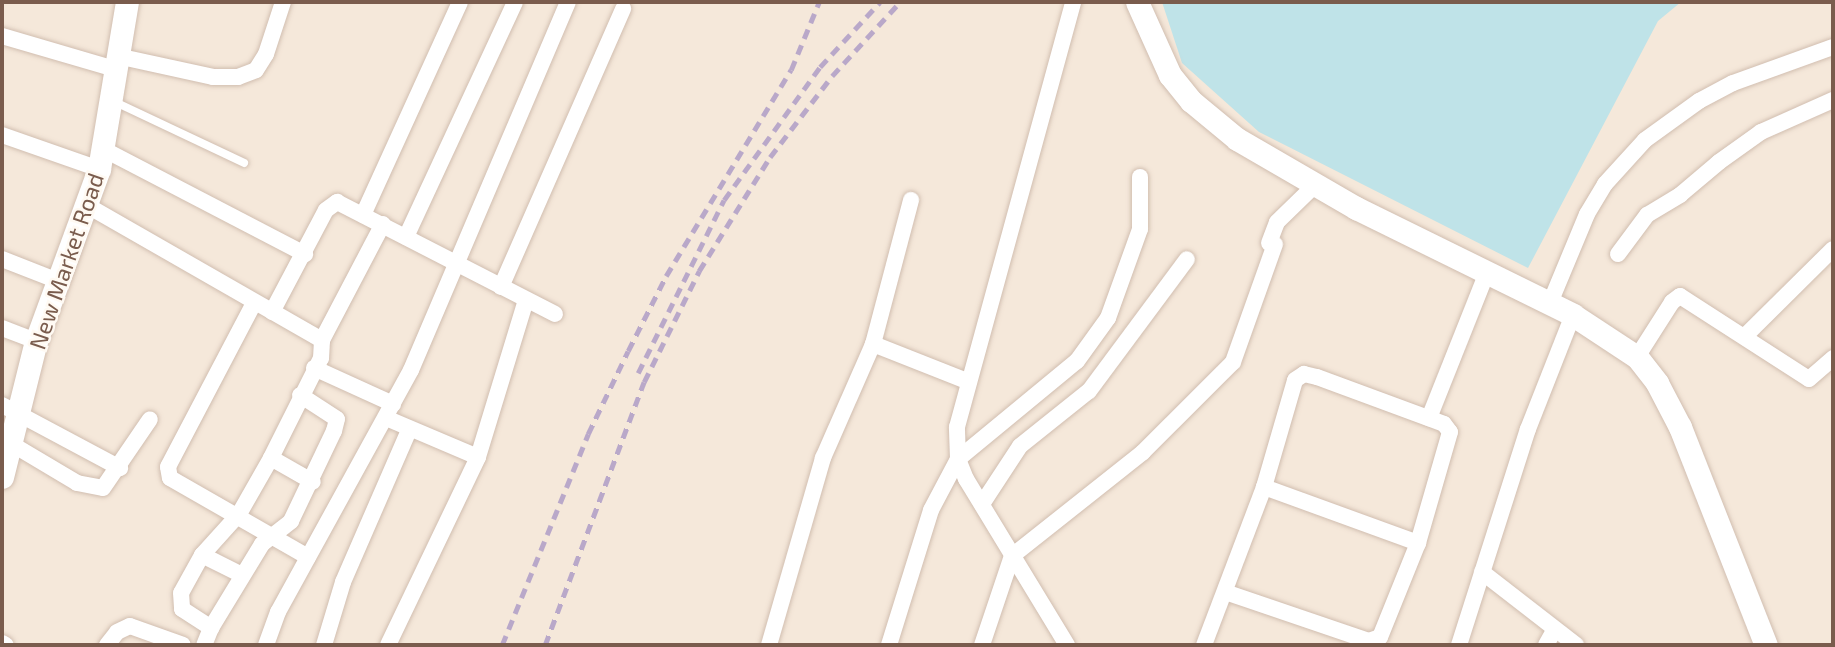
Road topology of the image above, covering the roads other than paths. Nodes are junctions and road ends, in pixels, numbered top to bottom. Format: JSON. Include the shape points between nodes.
{"nodes":[{"id":1,"x":127,"y":2,"type":"edge"},
{"id":2,"x":283,"y":2,"type":"edge"},
{"id":3,"x":460,"y":2,"type":"edge"},
{"id":4,"x":515,"y":2,"type":"edge"},
{"id":5,"x":568,"y":2,"type":"edge"},
{"id":6,"x":1073,"y":2,"type":"edge"},
{"id":7,"x":1137,"y":2,"type":"edge"},
{"id":8,"x":623,"y":9,"type":"dead end"},
{"id":9,"x":2,"y":36,"type":"edge"},
{"id":10,"x":1833,"y":47,"type":"edge"},
{"id":11,"x":116,"y":62,"type":"junction"},
{"id":12,"x":111,"y":99,"type":"junction"},
{"id":13,"x":1833,"y":100,"type":"edge"},
{"id":14,"x":2,"y":135,"type":"edge"},
{"id":15,"x":101,"y":159,"type":"junction"},
{"id":16,"x":244,"y":163,"type":"dead end"},
{"id":17,"x":1140,"y":177,"type":"dead end"},
{"id":18,"x":1314,"y":186,"type":"junction"},
{"id":19,"x":911,"y":200,"type":"dead end"},
{"id":20,"x":88,"y":206,"type":"junction"},
{"id":21,"x":363,"y":215,"type":"junction"},
{"id":22,"x":383,"y":224,"type":"junction"},
{"id":23,"x":407,"y":237,"type":"junction"},
{"id":24,"x":1833,"y":249,"type":"edge"},
{"id":25,"x":304,"y":254,"type":"junction"},
{"id":26,"x":1618,"y":254,"type":"dead end"},
{"id":27,"x":2,"y":259,"type":"edge"},
{"id":28,"x":1187,"y":259,"type":"dead end"},
{"id":29,"x":454,"y":261,"type":"junction"},
{"id":30,"x":1488,"y":272,"type":"junction"},
{"id":31,"x":58,"y":281,"type":"junction"},
{"id":32,"x":500,"y":287,"type":"junction"},
{"id":33,"x":527,"y":300,"type":"junction"},
{"id":34,"x":254,"y":303,"type":"junction"},
{"id":35,"x":1550,"y":303,"type":"junction"},
{"id":36,"x":272,"y":312,"type":"junction"},
{"id":37,"x":555,"y":314,"type":"dead end"},
{"id":38,"x":1573,"y":315,"type":"junction"},
{"id":39,"x":2,"y":328,"type":"edge"},
{"id":40,"x":1746,"y":335,"type":"junction"},
{"id":41,"x":322,"y":340,"type":"junction"},
{"id":42,"x":36,"y":341,"type":"junction"},
{"id":43,"x":873,"y":344,"type":"junction"},
{"id":44,"x":1637,"y":357,"type":"junction"},
{"id":45,"x":1833,"y":358,"type":"edge"},
{"id":46,"x":314,"y":368,"type":"junction"},
{"id":47,"x":967,"y":381,"type":"junction"},
{"id":48,"x":300,"y":395,"type":"junction"},
{"id":49,"x":10,"y":408,"type":"edge"},
{"id":50,"x":389,"y":411,"type":"junction"},
{"id":51,"x":1429,"y":418,"type":"junction"},
{"id":52,"x":150,"y":419,"type":"dead end"},
{"id":53,"x":409,"y":430,"type":"junction"},
{"id":54,"x":10,"y":443,"type":"junction"},
{"id":55,"x":478,"y":457,"type":"junction"},
{"id":56,"x":271,"y":458,"type":"junction"},
{"id":57,"x":958,"y":460,"type":"junction"},
{"id":58,"x":120,"y":468,"type":"junction"},
{"id":59,"x":2,"y":475,"type":"edge"},
{"id":60,"x":313,"y":482,"type":"junction"},
{"id":61,"x":1264,"y":487,"type":"junction"},
{"id":62,"x":974,"y":491,"type":"junction"},
{"id":63,"x":239,"y":514,"type":"junction"},
{"id":64,"x":270,"y":536,"type":"junction"},
{"id":65,"x":1418,"y":543,"type":"junction"},
{"id":66,"x":202,"y":555,"type":"junction"},
{"id":67,"x":1012,"y":556,"type":"junction"},
{"id":68,"x":308,"y":557,"type":"junction"},
{"id":69,"x":1482,"y":572,"type":"junction"},
{"id":70,"x":242,"y":575,"type":"junction"},
{"id":71,"x":1225,"y":592,"type":"junction"},
{"id":72,"x":211,"y":628,"type":"junction"},
{"id":73,"x":1555,"y":629,"type":"junction"},
{"id":74,"x":107,"y":645,"type":"edge"},
{"id":75,"x":183,"y":645,"type":"edge"},
{"id":76,"x":204,"y":645,"type":"edge"},
{"id":77,"x":266,"y":645,"type":"edge"},
{"id":78,"x":324,"y":645,"type":"edge"},
{"id":79,"x":388,"y":645,"type":"edge"},
{"id":80,"x":769,"y":645,"type":"edge"},
{"id":81,"x":888,"y":645,"type":"edge"},
{"id":82,"x":982,"y":645,"type":"edge"},
{"id":83,"x":1067,"y":645,"type":"edge"},
{"id":84,"x":1204,"y":645,"type":"edge"},
{"id":85,"x":1459,"y":645,"type":"edge"},
{"id":86,"x":1546,"y":645,"type":"edge"},
{"id":87,"x":1576,"y":645,"type":"edge"},
{"id":88,"x":1766,"y":645,"type":"edge"}],
"edges":[{"from":1,"to":11,"type":"main road","name":"New Market Road"},
{"from":2,"to":11,"type":"street","via":[[266,54],[256,70],[238,77]]},
{"from":3,"to":21,"type":"street"},
{"from":4,"to":23,"type":"street"},
{"from":5,"to":29,"type":"street"},
{"from":6,"to":47,"type":"street"},
{"from":7,"to":18,"type":"main road","via":[[1153,45],[1191,101],[1237,139]]},
{"from":8,"to":32,"type":"street"},
{"from":9,"to":11,"type":"street"},
{"from":10,"to":35,"type":"street","via":[[1733,83],[1645,140],[1605,184],[1587,214]]},
{"from":11,"to":12,"type":"main road","name":"New Market Road"},
{"from":12,"to":15,"type":"main road","name":"New Market Road"},
{"from":12,"to":16,"type":"lane"},
{"from":13,"to":26,"type":"street","via":[[1761,132],[1719,162],[1647,215]]},
{"from":14,"to":15,"type":"street"},
{"from":15,"to":20,"type":"main road","name":"New Market Road"},
{"from":15,"to":25,"type":"street"},
{"from":17,"to":57,"type":"street","via":[[1140,229],[1108,318],[1068,370]]},
{"from":18,"to":30,"type":"main road"},
{"from":18,"to":67,"type":"street","via":[[1277,222],[1233,362],[1143,452]]},
{"from":19,"to":43,"type":"street"},
{"from":20,"to":31,"type":"main road","name":"New Market Road"},
{"from":20,"to":34,"type":"street"},
{"from":21,"to":22,"type":"street"},
{"from":21,"to":25,"type":"street","via":[[337,202],[331,205]]},
{"from":22,"to":23,"type":"street"},
{"from":22,"to":41,"type":"street"},
{"from":23,"to":29,"type":"street"},
{"from":24,"to":40,"type":"street"},
{"from":25,"to":36,"type":"street"},
{"from":27,"to":31,"type":"street"},
{"from":28,"to":62,"type":"street","via":[[1089,391],[1020,446]]},
{"from":29,"to":32,"type":"street"},
{"from":29,"to":50,"type":"street"},
{"from":30,"to":35,"type":"main road"},
{"from":30,"to":51,"type":"street"},
{"from":31,"to":42,"type":"main road","name":"New Market Road"},
{"from":32,"to":33,"type":"street"},
{"from":33,"to":37,"type":"street"},
{"from":33,"to":55,"type":"street"},
{"from":34,"to":36,"type":"street"},
{"from":34,"to":63,"type":"street","via":[[168,467],[170,478]]},
{"from":35,"to":38,"type":"main road"},
{"from":36,"to":41,"type":"street"},
{"from":38,"to":44,"type":"main road"},
{"from":38,"to":69,"type":"street","via":[[1528,429]]},
{"from":39,"to":42,"type":"street"},
{"from":40,"to":44,"type":"street","via":[[1680,296]]},
{"from":40,"to":45,"type":"street","via":[[1809,379]]},
{"from":41,"to":46,"type":"street","via":[[321,358]]},
{"from":42,"to":49,"type":"main road","name":"New Market Road"},
{"from":43,"to":47,"type":"street"},
{"from":43,"to":80,"type":"street","via":[[823,458]]},
{"from":44,"to":88,"type":"main road","via":[[1674,415]]},
{"from":46,"to":48,"type":"street"},
{"from":46,"to":50,"type":"street"},
{"from":47,"to":57,"type":"street","via":[[957,427]]},
{"from":48,"to":56,"type":"street"},
{"from":48,"to":60,"type":"street","via":[[337,419]]},
{"from":49,"to":54,"type":"main road","name":"New Market Road"},
{"from":49,"to":58,"type":"street"},
{"from":50,"to":53,"type":"street"},
{"from":50,"to":68,"type":"street"},
{"from":51,"to":61,"type":"street","via":[[1304,374],[1289,391]]},
{"from":51,"to":65,"type":"street","via":[[1450,432]]},
{"from":52,"to":58,"type":"street"},
{"from":53,"to":55,"type":"street"},
{"from":53,"to":78,"type":"street","via":[[343,582]]},
{"from":54,"to":58,"type":"street","via":[[90,489],[103,488]]},
{"from":54,"to":59,"type":"main road","name":"New Market Road"},
{"from":55,"to":79,"type":"street"},
{"from":56,"to":60,"type":"street"},
{"from":56,"to":63,"type":"street"},
{"from":57,"to":62,"type":"street"},
{"from":57,"to":81,"type":"street","via":[[930,510]]},
{"from":60,"to":64,"type":"street","via":[[283,532]]},
{"from":61,"to":65,"type":"street"},
{"from":61,"to":71,"type":"street"},
{"from":62,"to":67,"type":"street"},
{"from":63,"to":64,"type":"street"},
{"from":63,"to":66,"type":"street"},
{"from":64,"to":68,"type":"street"},
{"from":64,"to":70,"type":"street"},
{"from":65,"to":71,"type":"street","via":[[1387,625],[1380,637],[1368,641]]},
{"from":66,"to":70,"type":"street"},
{"from":66,"to":72,"type":"street","via":[[179,601],[182,609]]},
{"from":67,"to":82,"type":"street"},
{"from":67,"to":83,"type":"street"},
{"from":68,"to":77,"type":"street"},
{"from":69,"to":73,"type":"street"},
{"from":69,"to":85,"type":"street"},
{"from":70,"to":72,"type":"street"},
{"from":71,"to":84,"type":"street"},
{"from":72,"to":76,"type":"street"},
{"from":73,"to":86,"type":"street"},
{"from":73,"to":87,"type":"street"},
{"from":74,"to":75,"type":"street","via":[[117,632],[130,626]]}]}
